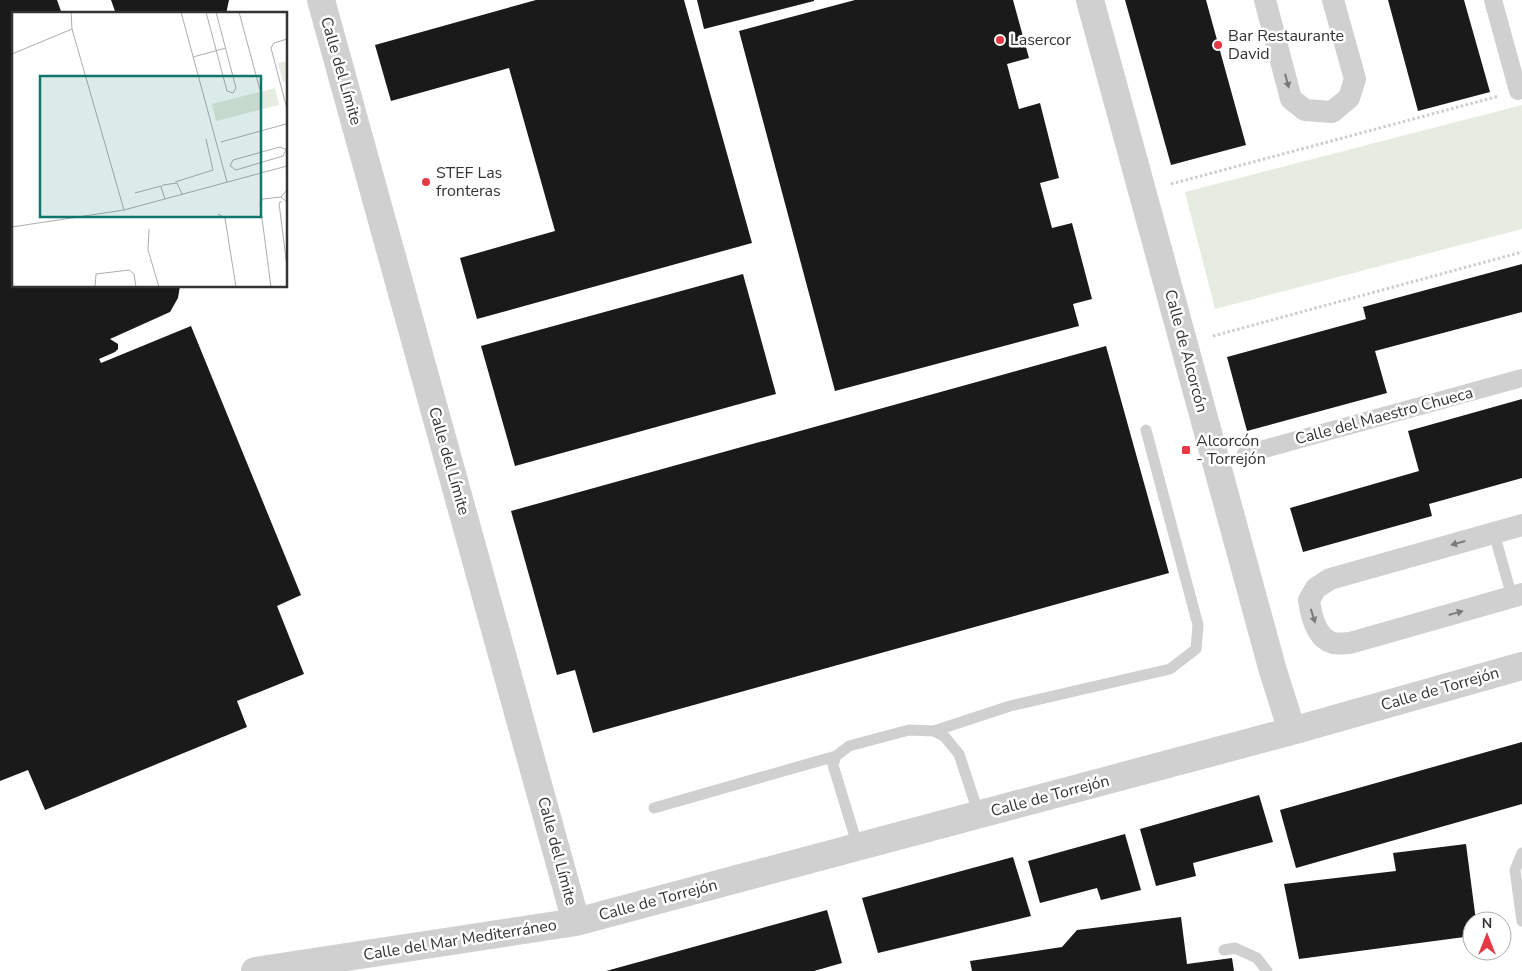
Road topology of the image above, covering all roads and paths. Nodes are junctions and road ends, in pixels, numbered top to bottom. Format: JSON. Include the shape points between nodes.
{"nodes":[{"id":1,"x":321,"y":0,"type":"edge"},
{"id":2,"x":1090,"y":0,"type":"edge"},
{"id":3,"x":1265,"y":0,"type":"edge"},
{"id":4,"x":1333,"y":0,"type":"edge"},
{"id":5,"x":1493,"y":0,"type":"edge"},
{"id":6,"x":1518,"y":91,"type":"joint"},
{"id":7,"x":1171,"y":184,"type":"dead end"},
{"id":8,"x":1522,"y":252,"type":"edge"},
{"id":9,"x":1213,"y":336,"type":"dead end"},
{"id":10,"x":1522,"y":378,"type":"edge"},
{"id":11,"x":1146,"y":430,"type":"dead end"},
{"id":12,"x":1246,"y":454,"type":"dead end"},
{"id":13,"x":1522,"y":525,"type":"edge"},
{"id":14,"x":1494,"y":533,"type":"junction"},
{"id":15,"x":1517,"y":595,"type":"edge"},
{"id":16,"x":1522,"y":666,"type":"edge"},
{"id":17,"x":934,"y":731,"type":"junction"},
{"id":18,"x":1292,"y":731,"type":"junction"},
{"id":19,"x":836,"y":756,"type":"junction"},
{"id":20,"x":654,"y":808,"type":"dead end"},
{"id":21,"x":979,"y":815,"type":"junction"},
{"id":22,"x":858,"y":847,"type":"junction"},
{"id":23,"x":1522,"y":853,"type":"edge"},
{"id":24,"x":1522,"y":921,"type":"edge"},
{"id":25,"x":576,"y":922,"type":"junction"},
{"id":26,"x":1224,"y":950,"type":"dead end"},
{"id":27,"x":255,"y":971,"type":"edge"},
{"id":28,"x":1267,"y":971,"type":"edge"}],
"edges":[{"from":1,"to":25,"type":"street","name":"Calle del Límite"},
{"from":2,"to":18,"type":"street","name":"Calle de Alcorcón","via":[[1273,672]]},
{"from":3,"to":4,"type":"street","one_way":true,"via":[[1291,99],[1306,110],[1332,112],[1349,98],[1355,79]]},
{"from":5,"to":6,"type":"street"},
{"from":6,"to":7,"type":"path"},
{"from":8,"to":9,"type":"path"},
{"from":10,"to":12,"type":"street","name":"Calle del Maestro Chueca"},
{"from":11,"to":17,"type":"lane","via":[[1198,625],[1196,649],[1170,669],[1010,706]]},
{"from":13,"to":14,"type":"street"},
{"from":14,"to":15,"type":"lane"},
{"from":14,"to":15,"type":"street","one_way":true,"via":[[1330,579],[1316,588],[1309,600],[1312,618],[1320,634],[1333,643],[1350,643]]},
{"from":16,"to":18,"type":"street","name":"Calle de Torrejón"},
{"from":17,"to":19,"type":"lane","via":[[909,730],[849,746]]},
{"from":17,"to":21,"type":"lane","via":[[944,736],[959,754]]},
{"from":18,"to":21,"type":"street","name":"Calle de Torrejón"},
{"from":19,"to":20,"type":"lane"},
{"from":19,"to":22,"type":"lane","via":[[833,765]]},
{"from":21,"to":22,"type":"street","name":"Calle de Torrejón"},
{"from":22,"to":25,"type":"street","name":"Calle de Torrejón"},
{"from":23,"to":24,"type":"lane","via":[[1515,870]]},
{"from":25,"to":27,"type":"street","name":"Calle del Mar Mediterráneo"},
{"from":26,"to":28,"type":"lane","via":[[1235,948],[1257,958]]}]}
